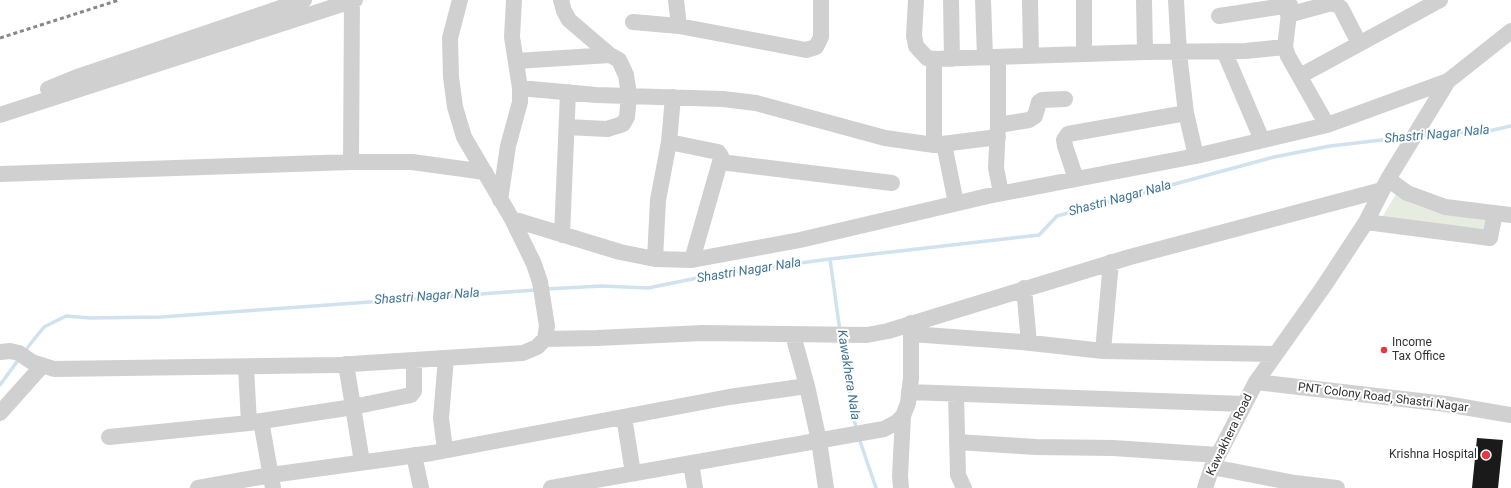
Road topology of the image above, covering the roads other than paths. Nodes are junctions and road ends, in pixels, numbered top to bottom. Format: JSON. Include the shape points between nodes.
{"nodes":[{"id":1,"x":304,"y":0,"type":"edge"},
{"id":2,"x":354,"y":0,"type":"edge"},
{"id":3,"x":460,"y":0,"type":"edge"},
{"id":4,"x":514,"y":0,"type":"edge"},
{"id":5,"x":561,"y":0,"type":"edge"},
{"id":6,"x":676,"y":0,"type":"edge"},
{"id":7,"x":821,"y":0,"type":"edge"},
{"id":8,"x":916,"y":0,"type":"edge"},
{"id":9,"x":951,"y":0,"type":"edge"},
{"id":10,"x":983,"y":0,"type":"edge"},
{"id":11,"x":1030,"y":0,"type":"edge"},
{"id":12,"x":1084,"y":0,"type":"edge"},
{"id":13,"x":1144,"y":0,"type":"edge"},
{"id":14,"x":1176,"y":0,"type":"edge"},
{"id":15,"x":1431,"y":2,"type":"edge"},
{"id":16,"x":1290,"y":7,"type":"edge"},
{"id":17,"x":1219,"y":16,"type":"dead end"},
{"id":18,"x":633,"y":22,"type":"dead end"},
{"id":19,"x":679,"y":26,"type":"junction"},
{"id":20,"x":1511,"y":31,"type":"edge"},
{"id":21,"x":1359,"y":43,"type":"junction"},
{"id":22,"x":1285,"y":47,"type":"junction"},
{"id":23,"x":1224,"y":51,"type":"junction"},
{"id":24,"x":1146,"y":52,"type":"junction"},
{"id":25,"x":1179,"y":53,"type":"junction"},
{"id":26,"x":1084,"y":54,"type":"junction"},
{"id":27,"x":610,"y":55,"type":"junction"},
{"id":28,"x":1031,"y":56,"type":"junction"},
{"id":29,"x":991,"y":57,"type":"junction"},
{"id":30,"x":952,"y":59,"type":"junction"},
{"id":31,"x":934,"y":60,"type":"junction"},
{"id":32,"x":516,"y":61,"type":"junction"},
{"id":33,"x":1300,"y":76,"type":"junction"},
{"id":34,"x":1448,"y":81,"type":"junction"},
{"id":35,"x":520,"y":88,"type":"junction"},
{"id":36,"x":568,"y":92,"type":"junction"},
{"id":37,"x":629,"y":95,"type":"junction"},
{"id":38,"x":673,"y":97,"type":"junction"},
{"id":39,"x":1065,"y":99,"type":"dead end"},
{"id":40,"x":0,"y":107,"type":"edge"},
{"id":41,"x":1186,"y":113,"type":"junction"},
{"id":42,"x":0,"y":115,"type":"edge"},
{"id":43,"x":1327,"y":125,"type":"junction"},
{"id":44,"x":567,"y":128,"type":"junction"},
{"id":45,"x":998,"y":131,"type":"junction"},
{"id":46,"x":1262,"y":140,"type":"junction"},
{"id":47,"x":669,"y":142,"type":"junction"},
{"id":48,"x":939,"y":144,"type":"junction"},
{"id":49,"x":1196,"y":156,"type":"junction"},
{"id":50,"x":351,"y":162,"type":"junction"},
{"id":51,"x":720,"y":162,"type":"junction"},
{"id":52,"x":484,"y":172,"type":"junction"},
{"id":53,"x":0,"y":174,"type":"edge"},
{"id":54,"x":1076,"y":179,"type":"junction"},
{"id":55,"x":892,"y":182,"type":"dead end"},
{"id":56,"x":1385,"y":185,"type":"junction"},
{"id":57,"x":1001,"y":194,"type":"junction"},
{"id":58,"x":500,"y":200,"type":"junction"},
{"id":59,"x":956,"y":203,"type":"junction"},
{"id":60,"x":1495,"y":213,"type":"junction"},
{"id":61,"x":1511,"y":215,"type":"edge"},
{"id":62,"x":512,"y":219,"type":"junction"},
{"id":63,"x":1366,"y":222,"type":"junction"},
{"id":64,"x":562,"y":235,"type":"junction"},
{"id":65,"x":656,"y":259,"type":"junction"},
{"id":66,"x":692,"y":260,"type":"junction"},
{"id":67,"x":1111,"y":262,"type":"junction"},
{"id":68,"x":1024,"y":288,"type":"junction"},
{"id":69,"x":911,"y":329,"type":"junction"},
{"id":70,"x":793,"y":335,"type":"junction"},
{"id":71,"x":545,"y":338,"type":"junction"},
{"id":72,"x":1029,"y":343,"type":"junction"},
{"id":73,"x":1103,"y":351,"type":"junction"},
{"id":74,"x":0,"y":352,"type":"edge"},
{"id":75,"x":1275,"y":354,"type":"junction"},
{"id":76,"x":446,"y":358,"type":"junction"},
{"id":77,"x":31,"y":360,"type":"junction"},
{"id":78,"x":414,"y":360,"type":"junction"},
{"id":79,"x":346,"y":364,"type":"junction"},
{"id":80,"x":246,"y":367,"type":"junction"},
{"id":81,"x":1256,"y":382,"type":"junction"},
{"id":82,"x":807,"y":386,"type":"junction"},
{"id":83,"x":909,"y":392,"type":"junction"},
{"id":84,"x":956,"y":394,"type":"junction"},
{"id":85,"x":1244,"y":404,"type":"junction"},
{"id":86,"x":353,"y":407,"type":"junction"},
{"id":87,"x":0,"y":413,"type":"edge"},
{"id":88,"x":1511,"y":415,"type":"edge"},
{"id":89,"x":903,"y":416,"type":"junction"},
{"id":90,"x":624,"y":417,"type":"junction"},
{"id":91,"x":255,"y":422,"type":"junction"},
{"id":92,"x":109,"y":437,"type":"dead end"},
{"id":93,"x":819,"y":440,"type":"junction"},
{"id":94,"x":957,"y":442,"type":"junction"},
{"id":95,"x":445,"y":450,"type":"junction"},
{"id":96,"x":414,"y":455,"type":"junction"},
{"id":97,"x":1215,"y":461,"type":"junction"},
{"id":98,"x":362,"y":462,"type":"junction"},
{"id":99,"x":691,"y":463,"type":"junction"},
{"id":100,"x":633,"y":473,"type":"junction"},
{"id":101,"x":272,"y":481,"type":"edge"},
{"id":102,"x":613,"y":483,"type":"edge"},
{"id":103,"x":1294,"y":485,"type":"edge"},
{"id":104,"x":198,"y":488,"type":"edge"},
{"id":105,"x":421,"y":488,"type":"edge"},
{"id":106,"x":551,"y":488,"type":"edge"},
{"id":107,"x":695,"y":488,"type":"edge"},
{"id":108,"x":826,"y":488,"type":"edge"},
{"id":109,"x":901,"y":488,"type":"edge"},
{"id":110,"x":964,"y":488,"type":"edge"},
{"id":111,"x":1205,"y":488,"type":"edge"},
{"id":112,"x":1337,"y":488,"type":"edge"}],
"edges":[{"from":1,"to":40,"type":"street","via":[[80,76]]},
{"from":2,"to":42,"type":"street"},
{"from":2,"to":50,"type":"street"},
{"from":3,"to":52,"type":"street","via":[[450,38],[455,107],[464,137]]},
{"from":4,"to":32,"type":"street","via":[[512,37]]},
{"from":5,"to":27,"type":"street","via":[[569,20]]},
{"from":6,"to":19,"type":"street"},
{"from":7,"to":19,"type":"street","via":[[821,37],[812,49],[806,50]]},
{"from":8,"to":31,"type":"street","via":[[916,46],[927,58]]},
{"from":9,"to":30,"type":"street"},
{"from":10,"to":29,"type":"street"},
{"from":11,"to":28,"type":"street"},
{"from":12,"to":26,"type":"street"},
{"from":13,"to":24,"type":"street"},
{"from":14,"to":25,"type":"street"},
{"from":15,"to":21,"type":"street"},
{"from":16,"to":17,"type":"street"},
{"from":16,"to":21,"type":"street","via":[[1336,4],[1341,8]]},
{"from":16,"to":22,"type":"street"},
{"from":18,"to":19,"type":"street"},
{"from":20,"to":34,"type":"street"},
{"from":21,"to":33,"type":"street"},
{"from":22,"to":23,"type":"street"},
{"from":22,"to":33,"type":"street"},
{"from":23,"to":25,"type":"street"},
{"from":23,"to":46,"type":"street"},
{"from":24,"to":25,"type":"street"},
{"from":24,"to":26,"type":"street"},
{"from":25,"to":41,"type":"street"},
{"from":26,"to":28,"type":"street"},
{"from":27,"to":32,"type":"street"},
{"from":27,"to":37,"type":"street","via":[[616,57],[623,66]]},
{"from":28,"to":29,"type":"street"},
{"from":29,"to":30,"type":"street"},
{"from":29,"to":45,"type":"street"},
{"from":30,"to":31,"type":"street"},
{"from":31,"to":48,"type":"street"},
{"from":32,"to":35,"type":"street"},
{"from":33,"to":43,"type":"street"},
{"from":34,"to":43,"type":"street"},
{"from":34,"to":56,"type":"street","name":"Kawakhera Road"},
{"from":35,"to":36,"type":"street"},
{"from":35,"to":58,"type":"street","via":[[520,102],[508,146]]},
{"from":36,"to":37,"type":"street"},
{"from":36,"to":44,"type":"street"},
{"from":37,"to":38,"type":"street"},
{"from":37,"to":44,"type":"street","via":[[627,117],[620,126],[607,129]]},
{"from":38,"to":47,"type":"street"},
{"from":38,"to":48,"type":"street","via":[[756,103],[885,138]]},
{"from":39,"to":45,"type":"street","via":[[1042,100],[1034,116],[1029,120]]},
{"from":41,"to":49,"type":"street"},
{"from":41,"to":54,"type":"street","via":[[1068,134],[1064,146]]},
{"from":43,"to":46,"type":"street"},
{"from":44,"to":64,"type":"street"},
{"from":45,"to":48,"type":"street"},
{"from":45,"to":57,"type":"street","via":[[996,168]]},
{"from":46,"to":49,"type":"street"},
{"from":47,"to":51,"type":"street","via":[[718,152],[721,156]]},
{"from":47,"to":65,"type":"street","via":[[658,200]]},
{"from":48,"to":59,"type":"street"},
{"from":49,"to":54,"type":"street"},
{"from":50,"to":52,"type":"street","via":[[412,162]]},
{"from":50,"to":53,"type":"street"},
{"from":51,"to":55,"type":"street"},
{"from":51,"to":66,"type":"street"},
{"from":52,"to":58,"type":"street"},
{"from":54,"to":57,"type":"street"},
{"from":56,"to":60,"type":"street","via":[[1445,207]]},
{"from":56,"to":63,"type":"street","name":"Kawakhera Road"},
{"from":56,"to":67,"type":"street"},
{"from":57,"to":59,"type":"street"},
{"from":58,"to":62,"type":"street"},
{"from":59,"to":66,"type":"street","via":[[800,240]]},
{"from":60,"to":61,"type":"street"},
{"from":60,"to":63,"type":"street","via":[[1490,238]]},
{"from":62,"to":64,"type":"street"},
{"from":62,"to":71,"type":"street","via":[[540,282],[546,312]]},
{"from":63,"to":75,"type":"street","name":"Kawakhera Road"},
{"from":64,"to":65,"type":"street","via":[[615,251]]},
{"from":65,"to":66,"type":"street"},
{"from":67,"to":68,"type":"street"},
{"from":67,"to":73,"type":"street"},
{"from":68,"to":69,"type":"street"},
{"from":68,"to":72,"type":"street"},
{"from":69,"to":70,"type":"street","via":[[852,336]]},
{"from":69,"to":72,"type":"street"},
{"from":69,"to":83,"type":"street"},
{"from":70,"to":71,"type":"street","via":[[703,333]]},
{"from":70,"to":82,"type":"street"},
{"from":71,"to":76,"type":"street","via":[[537,347],[523,353]]},
{"from":72,"to":73,"type":"street"},
{"from":73,"to":75,"type":"street"},
{"from":74,"to":77,"type":"street","via":[[10,350]]},
{"from":75,"to":81,"type":"street","name":"Kawakhera Road"},
{"from":76,"to":78,"type":"street"},
{"from":76,"to":95,"type":"street","via":[[441,418]]},
{"from":77,"to":80,"type":"street","via":[[54,369]]},
{"from":77,"to":87,"type":"street"},
{"from":78,"to":79,"type":"street"},
{"from":78,"to":86,"type":"street","via":[[412,394]]},
{"from":79,"to":80,"type":"street"},
{"from":79,"to":86,"type":"street"},
{"from":80,"to":91,"type":"street"},
{"from":81,"to":85,"type":"street","name":"Kawakhera Road"},
{"from":81,"to":88,"type":"street","name":"PNT Colony Road, Shastri Nagar","via":[[1446,404]]},
{"from":82,"to":90,"type":"street","via":[[729,397]]},
{"from":82,"to":93,"type":"street"},
{"from":83,"to":84,"type":"street"},
{"from":83,"to":89,"type":"street"},
{"from":84,"to":85,"type":"street"},
{"from":84,"to":94,"type":"street"},
{"from":85,"to":97,"type":"street","name":"Kawakhera Road"},
{"from":86,"to":91,"type":"street"},
{"from":86,"to":98,"type":"street"},
{"from":89,"to":93,"type":"street","via":[[884,428]]},
{"from":89,"to":109,"type":"street"},
{"from":90,"to":95,"type":"street"},
{"from":90,"to":100,"type":"street"},
{"from":91,"to":92,"type":"street"},
{"from":91,"to":101,"type":"street"},
{"from":93,"to":99,"type":"street"},
{"from":93,"to":108,"type":"street"},
{"from":94,"to":97,"type":"street","via":[[1113,448]]},
{"from":94,"to":110,"type":"street","via":[[958,475]]},
{"from":95,"to":96,"type":"street"},
{"from":96,"to":98,"type":"street"},
{"from":96,"to":105,"type":"street"},
{"from":97,"to":103,"type":"street"},
{"from":97,"to":111,"type":"street","name":"Kawakhera Road"},
{"from":98,"to":101,"type":"street"},
{"from":99,"to":100,"type":"street"},
{"from":99,"to":107,"type":"street"},
{"from":100,"to":102,"type":"street"},
{"from":101,"to":104,"type":"street"},
{"from":102,"to":106,"type":"street"},
{"from":103,"to":112,"type":"street"}]}
